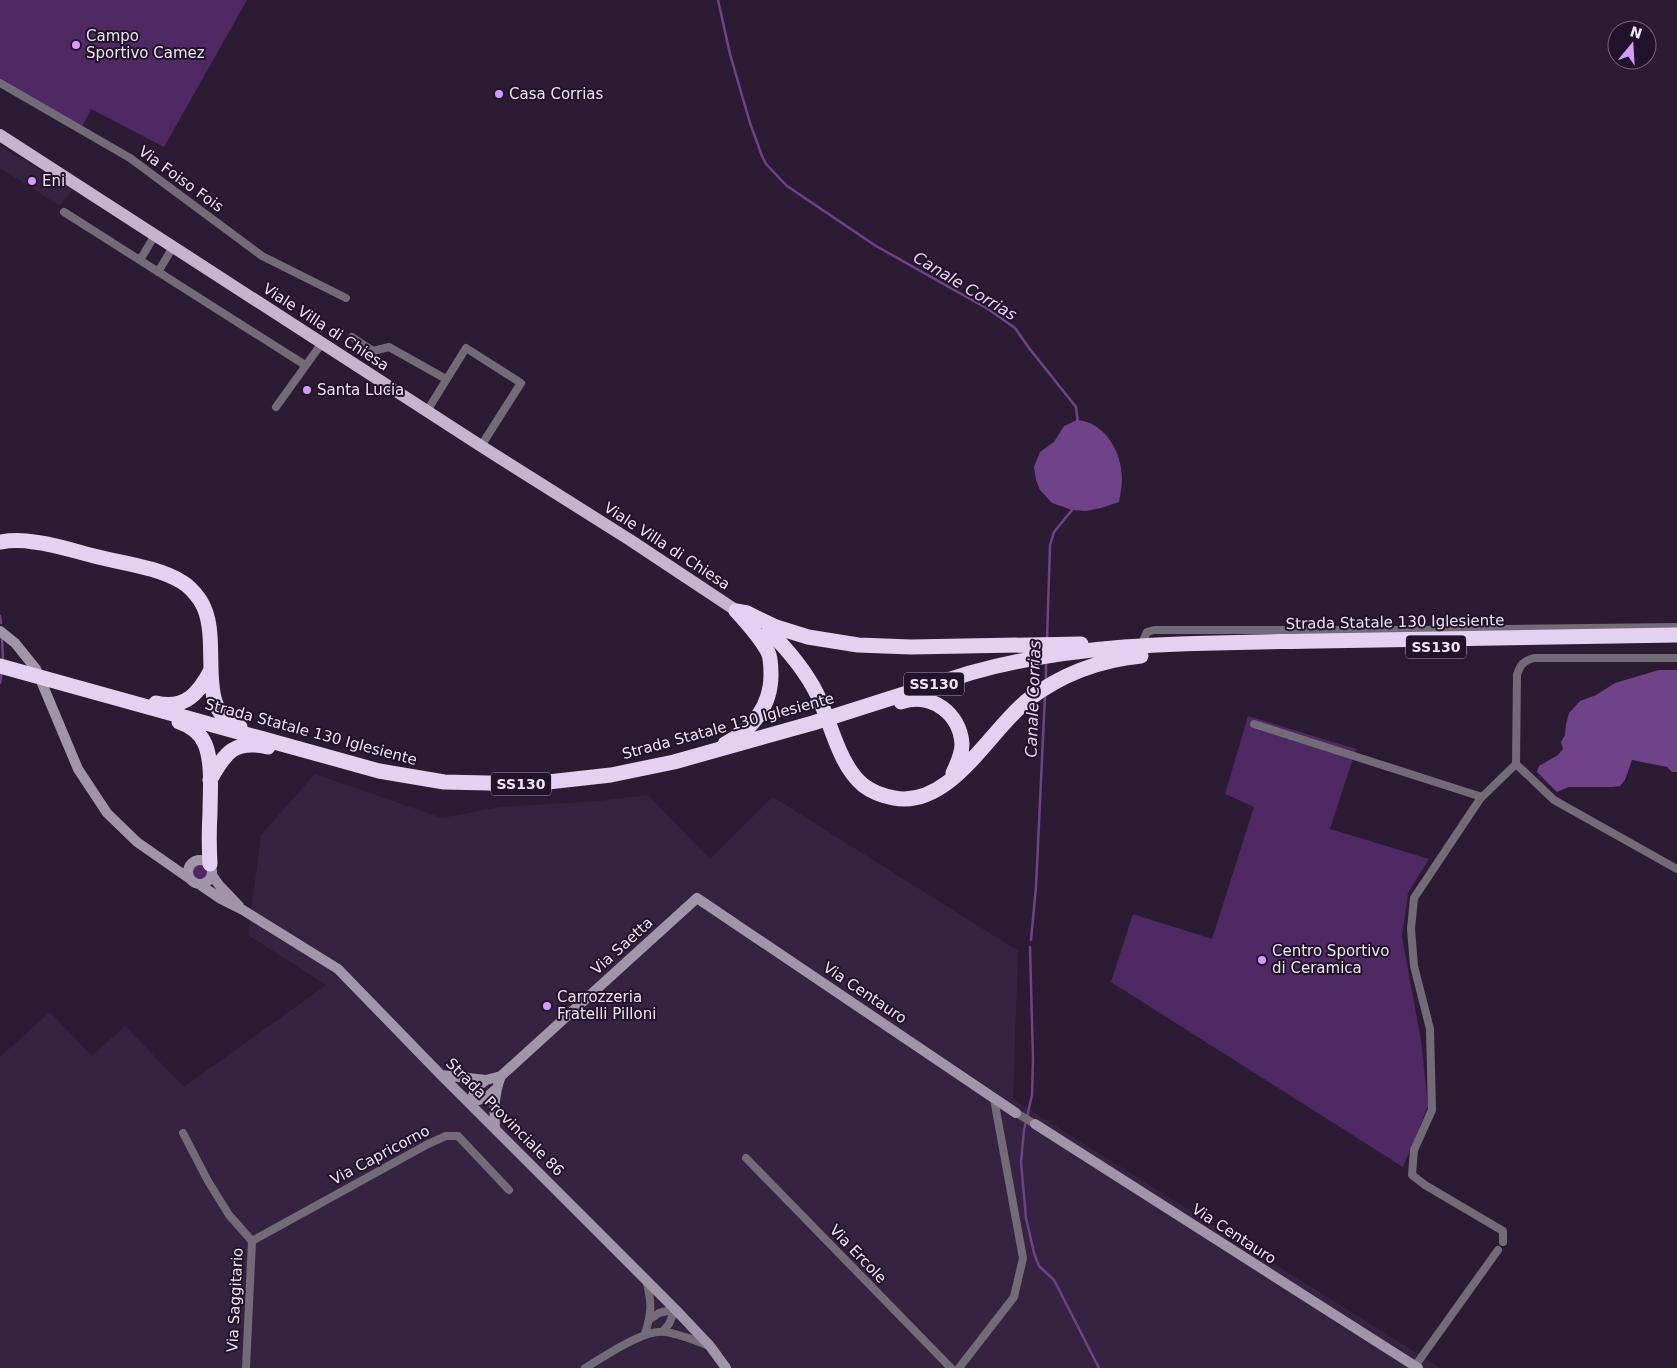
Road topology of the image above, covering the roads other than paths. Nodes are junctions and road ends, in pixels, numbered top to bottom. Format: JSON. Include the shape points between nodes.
{"nodes":[{"id":1,"x":0,"y":82,"type":"edge"},
{"id":2,"x":0,"y":135,"type":"edge"},
{"id":3,"x":64,"y":212,"type":"dead end"},
{"id":4,"x":155,"y":236,"type":"junction"},
{"id":5,"x":173,"y":247,"type":"junction"},
{"id":6,"x":140,"y":260,"type":"junction"},
{"id":7,"x":158,"y":272,"type":"junction"},
{"id":8,"x":346,"y":298,"type":"dead end"},
{"id":9,"x":352,"y":337,"type":"dead end"},
{"id":10,"x":322,"y":343,"type":"junction"},
{"id":11,"x":305,"y":365,"type":"junction"},
{"id":12,"x":446,"y":379,"type":"junction"},
{"id":13,"x":276,"y":407,"type":"dead end"},
{"id":14,"x":427,"y":411,"type":"junction"},
{"id":15,"x":481,"y":446,"type":"junction"},
{"id":16,"x":0,"y":542,"type":"edge"},
{"id":17,"x":736,"y":610,"type":"junction"},
{"id":18,"x":1677,"y":627,"type":"edge"},
{"id":19,"x":0,"y":631,"type":"edge"},
{"id":20,"x":769,"y":632,"type":"joint"},
{"id":21,"x":1677,"y":635,"type":"edge"},
{"id":22,"x":1226,"y":642,"type":"junction"},
{"id":23,"x":1142,"y":643,"type":"junction"},
{"id":24,"x":1677,"y":644,"type":"edge"},
{"id":25,"x":1113,"y":649,"type":"junction"},
{"id":26,"x":1051,"y":650,"type":"junction"},
{"id":27,"x":1194,"y":651,"type":"junction"},
{"id":28,"x":1029,"y":652,"type":"junction"},
{"id":29,"x":1677,"y":658,"type":"edge"},
{"id":30,"x":0,"y":666,"type":"edge"},
{"id":31,"x":211,"y":670,"type":"junction"},
{"id":32,"x":105,"y":695,"type":"junction"},
{"id":33,"x":840,"y":714,"type":"junction"},
{"id":34,"x":1254,"y":724,"type":"dead end"},
{"id":35,"x":735,"y":743,"type":"junction"},
{"id":36,"x":329,"y":757,"type":"junction"},
{"id":37,"x":1516,"y":764,"type":"junction"},
{"id":38,"x":952,"y":779,"type":"junction"},
{"id":39,"x":210,"y":780,"type":"junction"},
{"id":40,"x":1482,"y":797,"type":"junction"},
{"id":41,"x":163,"y":861,"type":"junction"},
{"id":42,"x":203,"y":866,"type":"junction"},
{"id":43,"x":1677,"y":869,"type":"edge"},
{"id":44,"x":195,"y":882,"type":"junction"},
{"id":45,"x":698,"y":898,"type":"joint"},
{"id":46,"x":243,"y":910,"type":"junction"},
{"id":47,"x":441,"y":1075,"type":"junction"},
{"id":48,"x":501,"y":1076,"type":"junction"},
{"id":49,"x":486,"y":1080,"type":"junction"},
{"id":50,"x":496,"y":1089,"type":"junction"},
{"id":51,"x":994,"y":1099,"type":"junction"},
{"id":52,"x":470,"y":1104,"type":"junction"},
{"id":53,"x":1016,"y":1113,"type":"joint"},
{"id":54,"x":1035,"y":1124,"type":"joint"},
{"id":55,"x":496,"y":1128,"type":"junction"},
{"id":56,"x":183,"y":1133,"type":"dead end"},
{"id":57,"x":746,"y":1158,"type":"dead end"},
{"id":58,"x":509,"y":1190,"type":"dead end"},
{"id":59,"x":252,"y":1241,"type":"junction"},
{"id":60,"x":1503,"y":1242,"type":"dead end"},
{"id":61,"x":1498,"y":1250,"type":"dead end"},
{"id":62,"x":646,"y":1280,"type":"junction"},
{"id":63,"x":675,"y":1309,"type":"junction"},
{"id":64,"x":649,"y":1320,"type":"junction"},
{"id":65,"x":663,"y":1331,"type":"junction"},
{"id":66,"x":645,"y":1334,"type":"junction"},
{"id":67,"x":710,"y":1346,"type":"junction"},
{"id":68,"x":1417,"y":1367,"type":"edge"},
{"id":69,"x":246,"y":1368,"type":"edge"},
{"id":70,"x":585,"y":1368,"type":"edge"},
{"id":71,"x":726,"y":1368,"type":"edge"},
{"id":72,"x":950,"y":1368,"type":"edge"},
{"id":73,"x":959,"y":1368,"type":"edge"}],
"edges":[{"from":1,"to":8,"type":"street","name":"Via Foiso Fois","via":[[130,158],[262,256]]},
{"from":2,"to":4,"type":"main road","name":"Viale Villa di Chiesa"},
{"from":3,"to":6,"type":"street"},
{"from":4,"to":5,"type":"main road","name":"Viale Villa di Chiesa"},
{"from":4,"to":6,"type":"street"},
{"from":5,"to":7,"type":"street"},
{"from":5,"to":10,"type":"main road","name":"Viale Villa di Chiesa"},
{"from":6,"to":7,"type":"street"},
{"from":7,"to":11,"type":"street"},
{"from":9,"to":12,"type":"street","via":[[373,351],[389,347]]},
{"from":10,"to":11,"type":"street"},
{"from":10,"to":14,"type":"main road","name":"Viale Villa di Chiesa"},
{"from":11,"to":13,"type":"street"},
{"from":12,"to":14,"type":"street"},
{"from":12,"to":15,"type":"street","via":[[466,348],[521,383]]},
{"from":14,"to":15,"type":"main road","name":"Viale Villa di Chiesa"},
{"from":15,"to":17,"type":"main road","name":"Viale Villa di Chiesa"},
{"from":16,"to":31,"type":"highway","via":[[36,542],[157,571],[182,582],[195,593],[206,611],[212,640]]},
{"from":17,"to":20,"type":"main road","name":"Viale Villa di Chiesa"},
{"from":17,"to":28,"type":"highway","via":[[808,637],[858,645]]},
{"from":17,"to":35,"type":"highway","via":[[769,654],[772,687],[768,701],[752,726]]},
{"from":18,"to":23,"type":"street","via":[[1154,630],[1147,632]]},
{"from":19,"to":41,"type":"street","name":"Strada Provinciale 86","via":[[15,643],[36,669],[78,769],[102,806],[137,842]]},
{"from":20,"to":38,"type":"highway","via":[[796,660],[807,677],[844,760],[864,786],[887,796],[913,799]]},
{"from":21,"to":22,"type":"highway","name":"Strada Statale 130 Iglesiente","number":"SS130"},
{"from":22,"to":23,"type":"highway"},
{"from":22,"to":25,"type":"highway","name":"Strada Statale 130 Iglesiente","number":"SS130"},
{"from":23,"to":26,"type":"highway"},
{"from":24,"to":27,"type":"highway","name":"Strada Statale 130 Iglesiente","number":"SS130"},
{"from":25,"to":26,"type":"highway","name":"Strada Statale 130 Iglesiente","number":"SS130"},
{"from":25,"to":27,"type":"highway","name":"Strada Statale 130 Iglesiente","number":"SS130"},
{"from":26,"to":28,"type":"highway"},
{"from":27,"to":38,"type":"highway","via":[[1099,663],[1051,684],[1011,715]]},
{"from":28,"to":33,"type":"highway","name":"Strada Statale 130 Iglesiente","number":"SS130"},
{"from":29,"to":37,"type":"street","via":[[1534,658],[1524,661],[1517,675]]},
{"from":30,"to":32,"type":"highway","name":"Strada Statale 130 Iglesiente","number":"SS130"},
{"from":31,"to":32,"type":"highway","via":[[199,691],[177,704],[164,705],[132,697]]},
{"from":31,"to":36,"type":"highway","via":[[215,703],[229,722],[297,742]]},
{"from":32,"to":36,"type":"highway","name":"Strada Statale 130 Iglesiente","number":"SS130"},
{"from":32,"to":39,"type":"highway","via":[[130,708],[196,730],[206,744]]},
{"from":33,"to":35,"type":"highway","name":"Strada Statale 130 Iglesiente","number":"SS130"},
{"from":33,"to":38,"type":"highway","via":[[866,713],[914,699],[935,703],[953,717],[960,731],[961,754]]},
{"from":34,"to":40,"type":"street"},
{"from":35,"to":36,"type":"highway","name":"Strada Statale 130 Iglesiente","number":"SS130","via":[[674,762],[611,775],[530,784],[444,782],[379,771]]},
{"from":36,"to":39,"type":"highway","via":[[262,746],[238,747],[225,755]]},
{"from":37,"to":40,"type":"street"},
{"from":37,"to":43,"type":"street","via":[[1554,800]]},
{"from":39,"to":42,"type":"highway","via":[[209,837]]},
{"from":40,"to":60,"type":"street","via":[[1414,898],[1411,929],[1414,966],[1430,1029],[1432,1110],[1414,1150],[1412,1175],[1503,1231]]},
{"from":41,"to":42,"type":"street","name":"Strada Provinciale 86"},
{"from":41,"to":44,"type":"street","name":"Strada Provinciale 86"},
{"from":42,"to":44,"type":"street","via":[[188,871]]},
{"from":42,"to":44,"type":"street","via":[[209,881]]},
{"from":42,"to":46,"type":"street","name":"Strada Provinciale 86"},
{"from":44,"to":46,"type":"street","name":"Strada Provinciale 86"},
{"from":45,"to":48,"type":"street","name":"Via Saetta"},
{"from":45,"to":51,"type":"street","name":"Via Centauro"},
{"from":46,"to":47,"type":"street","name":"Strada Provinciale 86","via":[[338,969]]},
{"from":47,"to":49,"type":"street","name":"Via Saetta"},
{"from":47,"to":52,"type":"street","name":"Strada Provinciale 86"},
{"from":48,"to":49,"type":"street","name":"Via Saetta"},
{"from":48,"to":50,"type":"street","name":"Via Saetta"},
{"from":49,"to":52,"type":"street","via":[[476,1088]]},
{"from":50,"to":52,"type":"street"},
{"from":50,"to":55,"type":"street","name":"Via Saetta"},
{"from":51,"to":53,"type":"street","name":"Via Centauro"},
{"from":51,"to":73,"type":"street","via":[[1023,1258],[1014,1297]]},
{"from":52,"to":55,"type":"street","name":"Strada Provinciale 86"},
{"from":53,"to":54,"type":"street"},
{"from":54,"to":68,"type":"street","name":"Via Centauro"},
{"from":55,"to":62,"type":"street","name":"Strada Provinciale 86"},
{"from":56,"to":59,"type":"street","name":"Via Saggitario","via":[[229,1215]]},
{"from":57,"to":72,"type":"street","name":"Via Ercole"},
{"from":58,"to":59,"type":"street","name":"Via Capricorno","via":[[458,1136],[446,1136]]},
{"from":59,"to":69,"type":"street","name":"Via Saggitario"},
{"from":61,"to":68,"type":"street"},
{"from":62,"to":63,"type":"street","name":"Strada Provinciale 86"},
{"from":62,"to":64,"type":"street","via":[[652,1301]]},
{"from":63,"to":64,"type":"street","via":[[659,1313]]},
{"from":63,"to":65,"type":"street"},
{"from":63,"to":67,"type":"street","name":"Strada Provinciale 86"},
{"from":64,"to":66,"type":"street"},
{"from":65,"to":66,"type":"street"},
{"from":65,"to":67,"type":"street"},
{"from":66,"to":70,"type":"street"},
{"from":67,"to":71,"type":"street","name":"Strada Provinciale 86"}]}
